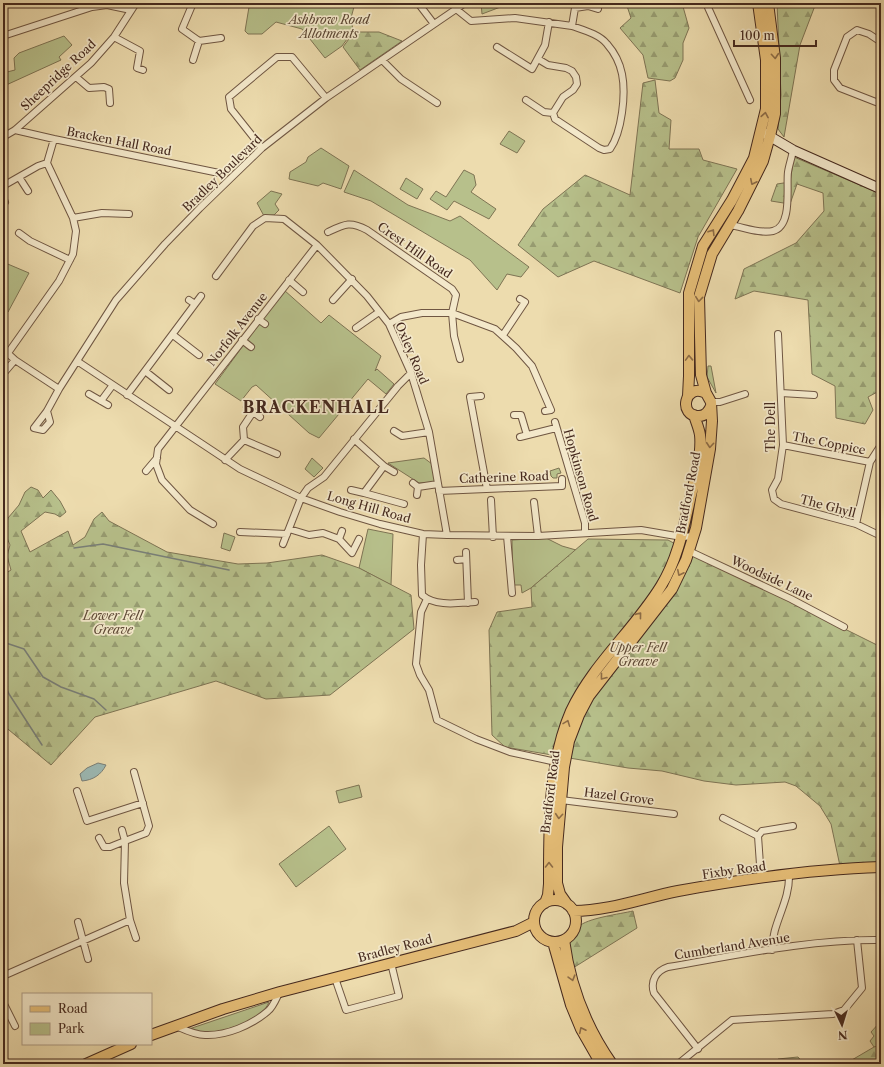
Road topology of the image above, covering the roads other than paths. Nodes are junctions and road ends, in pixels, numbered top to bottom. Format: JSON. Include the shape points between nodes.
{"nodes":[{"id":1,"x":136,"y":3,"type":"edge"},
{"id":2,"x":193,"y":3,"type":"edge"},
{"id":3,"x":418,"y":3,"type":"edge"},
{"id":4,"x":465,"y":3,"type":"edge"},
{"id":5,"x":706,"y":3,"type":"edge"},
{"id":6,"x":758,"y":3,"type":"edge"},
{"id":7,"x":768,"y":3,"type":"edge"},
{"id":8,"x":456,"y":9,"type":"junction"},
{"id":9,"x":598,"y":9,"type":"dead end"},
{"id":10,"x":131,"y":10,"type":"junction"},
{"id":11,"x":549,"y":22,"type":"junction"},
{"id":12,"x":434,"y":24,"type":"junction"},
{"id":13,"x":572,"y":26,"type":"junction"},
{"id":14,"x":6,"y":35,"type":"edge"},
{"id":15,"x":114,"y":37,"type":"junction"},
{"id":16,"x":221,"y":38,"type":"dead end"},
{"id":17,"x":199,"y":41,"type":"junction"},
{"id":18,"x":881,"y":42,"type":"edge"},
{"id":19,"x":497,"y":47,"type":"dead end"},
{"id":20,"x":538,"y":59,"type":"junction"},
{"id":21,"x":193,"y":60,"type":"dead end"},
{"id":22,"x":382,"y":60,"type":"junction"},
{"id":23,"x":137,"y":68,"type":"dead end"},
{"id":24,"x":76,"y":77,"type":"junction"},
{"id":25,"x":326,"y":98,"type":"junction"},
{"id":26,"x":526,"y":100,"type":"dead end"},
{"id":27,"x":750,"y":100,"type":"dead end"},
{"id":28,"x":437,"y":103,"type":"dead end"},
{"id":29,"x":110,"y":104,"type":"dead end"},
{"id":30,"x":881,"y":104,"type":"edge"},
{"id":31,"x":553,"y":113,"type":"junction"},
{"id":32,"x":15,"y":130,"type":"junction"},
{"id":33,"x":766,"y":134,"type":"junction"},
{"id":34,"x":3,"y":137,"type":"edge"},
{"id":35,"x":54,"y":139,"type":"junction"},
{"id":36,"x":262,"y":148,"type":"junction"},
{"id":37,"x":793,"y":150,"type":"junction"},
{"id":38,"x":758,"y":160,"type":"junction"},
{"id":39,"x":47,"y":163,"type":"junction"},
{"id":40,"x":219,"y":172,"type":"dead end"},
{"id":41,"x":19,"y":177,"type":"junction"},
{"id":42,"x":3,"y":186,"type":"edge"},
{"id":43,"x":881,"y":189,"type":"edge"},
{"id":44,"x":28,"y":191,"type":"dead end"},
{"id":45,"x":129,"y":214,"type":"dead end"},
{"id":46,"x":73,"y":218,"type":"junction"},
{"id":47,"x":342,"y":225,"type":"junction"},
{"id":48,"x":730,"y":225,"type":"junction"},
{"id":49,"x":328,"y":232,"type":"dead end"},
{"id":50,"x":343,"y":232,"type":"dead end"},
{"id":51,"x":19,"y":233,"type":"dead end"},
{"id":52,"x":317,"y":245,"type":"junction"},
{"id":53,"x":70,"y":260,"type":"junction"},
{"id":54,"x":216,"y":276,"type":"dead end"},
{"id":55,"x":352,"y":279,"type":"junction"},
{"id":56,"x":289,"y":280,"type":"junction"},
{"id":57,"x":299,"y":291,"type":"dead end"},
{"id":58,"x":201,"y":296,"type":"dead end"},
{"id":59,"x":189,"y":300,"type":"dead end"},
{"id":60,"x":333,"y":300,"type":"dead end"},
{"id":61,"x":525,"y":302,"type":"dead end"},
{"id":62,"x":195,"y":304,"type":"junction"},
{"id":63,"x":379,"y":312,"type":"junction"},
{"id":64,"x":452,"y":313,"type":"junction"},
{"id":65,"x":258,"y":319,"type":"junction"},
{"id":66,"x":265,"y":324,"type":"dead end"},
{"id":67,"x":389,"y":324,"type":"junction"},
{"id":68,"x":356,"y":328,"type":"dead end"},
{"id":69,"x":778,"y":334,"type":"dead end"},
{"id":70,"x":173,"y":335,"type":"junction"},
{"id":71,"x":503,"y":335,"type":"junction"},
{"id":72,"x":242,"y":340,"type":"junction"},
{"id":73,"x":251,"y":347,"type":"dead end"},
{"id":74,"x":5,"y":351,"type":"edge"},
{"id":75,"x":199,"y":355,"type":"dead end"},
{"id":76,"x":456,"y":355,"type":"dead end"},
{"id":77,"x":15,"y":360,"type":"junction"},
{"id":78,"x":77,"y":362,"type":"junction"},
{"id":79,"x":145,"y":371,"type":"junction"},
{"id":80,"x":411,"y":373,"type":"junction"},
{"id":81,"x":3,"y":374,"type":"edge"},
{"id":82,"x":112,"y":386,"type":"junction"},
{"id":83,"x":59,"y":389,"type":"junction"},
{"id":84,"x":169,"y":390,"type":"dead end"},
{"id":85,"x":781,"y":393,"type":"junction"},
{"id":86,"x":89,"y":394,"type":"dead end"},
{"id":87,"x":744,"y":394,"type":"dead end"},
{"id":88,"x":127,"y":395,"type":"junction"},
{"id":89,"x":814,"y":395,"type":"dead end"},
{"id":90,"x":481,"y":396,"type":"dead end"},
{"id":91,"x":688,"y":396,"type":"junction"},
{"id":92,"x":709,"y":400,"type":"junction"},
{"id":93,"x":101,"y":401,"type":"junction"},
{"id":94,"x":108,"y":405,"type":"dead end"},
{"id":95,"x":246,"y":407,"type":"dead end"},
{"id":96,"x":46,"y":411,"type":"dead end"},
{"id":97,"x":545,"y":411,"type":"dead end"},
{"id":98,"x":253,"y":412,"type":"junction"},
{"id":99,"x":514,"y":415,"type":"dead end"},
{"id":100,"x":694,"y":415,"type":"junction"},
{"id":101,"x":260,"y":417,"type":"dead end"},
{"id":102,"x":176,"y":428,"type":"junction"},
{"id":103,"x":394,"y":431,"type":"dead end"},
{"id":104,"x":429,"y":432,"type":"junction"},
{"id":105,"x":527,"y":435,"type":"junction"},
{"id":106,"x":520,"y":437,"type":"dead end"},
{"id":107,"x":354,"y":439,"type":"junction"},
{"id":108,"x":244,"y":440,"type":"junction"},
{"id":109,"x":783,"y":445,"type":"junction"},
{"id":110,"x":881,"y":445,"type":"edge"},
{"id":111,"x":277,"y":454,"type":"dead end"},
{"id":112,"x":157,"y":458,"type":"junction"},
{"id":113,"x":225,"y":460,"type":"junction"},
{"id":114,"x":870,"y":462,"type":"junction"},
{"id":115,"x":384,"y":466,"type":"junction"},
{"id":116,"x":146,"y":471,"type":"dead end"},
{"id":117,"x":394,"y":472,"type":"dead end"},
{"id":118,"x":562,"y":479,"type":"dead end"},
{"id":119,"x":439,"y":488,"type":"junction"},
{"id":120,"x":486,"y":488,"type":"junction"},
{"id":121,"x":351,"y":490,"type":"dead end"},
{"id":122,"x":364,"y":493,"type":"junction"},
{"id":123,"x":417,"y":495,"type":"dead end"},
{"id":124,"x":301,"y":498,"type":"junction"},
{"id":125,"x":491,"y":500,"type":"dead end"},
{"id":126,"x":404,"y":504,"type":"dead end"},
{"id":127,"x":537,"y":506,"type":"dead end"},
{"id":128,"x":791,"y":507,"type":"joint"},
{"id":129,"x":213,"y":524,"type":"dead end"},
{"id":130,"x":856,"y":524,"type":"junction"},
{"id":131,"x":342,"y":531,"type":"dead end"},
{"id":132,"x":240,"y":532,"type":"dead end"},
{"id":133,"x":288,"y":532,"type":"junction"},
{"id":134,"x":585,"y":533,"type":"junction"},
{"id":135,"x":423,"y":534,"type":"junction"},
{"id":136,"x":447,"y":535,"type":"junction"},
{"id":137,"x":507,"y":536,"type":"junction"},
{"id":138,"x":538,"y":536,"type":"junction"},
{"id":139,"x":694,"y":536,"type":"junction"},
{"id":140,"x":881,"y":536,"type":"edge"},
{"id":141,"x":493,"y":537,"type":"junction"},
{"id":142,"x":682,"y":537,"type":"junction"},
{"id":143,"x":339,"y":539,"type":"junction"},
{"id":144,"x":359,"y":539,"type":"dead end"},
{"id":145,"x":283,"y":544,"type":"dead end"},
{"id":146,"x":689,"y":551,"type":"junction"},
{"id":147,"x":466,"y":552,"type":"dead end"},
{"id":148,"x":466,"y":559,"type":"junction"},
{"id":149,"x":457,"y":560,"type":"dead end"},
{"id":150,"x":520,"y":587,"type":"dead end"},
{"id":151,"x":427,"y":599,"type":"junction"},
{"id":152,"x":844,"y":627,"type":"dead end"},
{"id":153,"x":556,"y":762,"type":"junction"},
{"id":154,"x":134,"y":772,"type":"dead end"},
{"id":155,"x":76,"y":791,"type":"dead end"},
{"id":156,"x":560,"y":800,"type":"junction"},
{"id":157,"x":143,"y":803,"type":"junction"},
{"id":158,"x":674,"y":814,"type":"dead end"},
{"id":159,"x":723,"y":818,"type":"dead end"},
{"id":160,"x":792,"y":826,"type":"dead end"},
{"id":161,"x":122,"y":830,"type":"dead end"},
{"id":162,"x":758,"y":836,"type":"junction"},
{"id":163,"x":99,"y":838,"type":"dead end"},
{"id":164,"x":125,"y":841,"type":"junction"},
{"id":165,"x":881,"y":867,"type":"edge"},
{"id":166,"x":789,"y":875,"type":"junction"},
{"id":167,"x":761,"y":879,"type":"junction"},
{"id":168,"x":544,"y":903,"type":"junction"},
{"id":169,"x":572,"y":912,"type":"junction"},
{"id":170,"x":130,"y":920,"type":"junction"},
{"id":171,"x":78,"y":922,"type":"dead end"},
{"id":172,"x":535,"y":926,"type":"junction"},
{"id":173,"x":136,"y":938,"type":"dead end"},
{"id":174,"x":83,"y":939,"type":"junction"},
{"id":175,"x":564,"y":940,"type":"junction"},
{"id":176,"x":857,"y":940,"type":"junction"},
{"id":177,"x":881,"y":940,"type":"edge"},
{"id":178,"x":553,"y":942,"type":"junction"},
{"id":179,"x":772,"y":950,"type":"junction"},
{"id":180,"x":88,"y":959,"type":"dead end"},
{"id":181,"x":391,"y":963,"type":"junction"},
{"id":182,"x":3,"y":976,"type":"edge"},
{"id":183,"x":335,"y":978,"type":"junction"},
{"id":184,"x":280,"y":992,"type":"junction"},
{"id":185,"x":3,"y":1002,"type":"edge"},
{"id":186,"x":15,"y":1026,"type":"dead end"},
{"id":187,"x":175,"y":1026,"type":"junction"},
{"id":188,"x":152,"y":1035,"type":"edge"},
{"id":189,"x":129,"y":1045,"type":"edge"},
{"id":190,"x":698,"y":1049,"type":"junction"},
{"id":191,"x":86,"y":1064,"type":"edge"},
{"id":192,"x":601,"y":1064,"type":"edge"},
{"id":193,"x":612,"y":1064,"type":"edge"},
{"id":194,"x":678,"y":1064,"type":"edge"}],
"edges":[{"from":1,"to":10,"type":"street","name":"Sheepridge Road"},
{"from":2,"to":17,"type":"street","via":[[182,29]]},
{"from":3,"to":12,"type":"street"},
{"from":4,"to":8,"type":"street","name":"Bradley Boulevard"},
{"from":5,"to":27,"type":"street"},
{"from":33,"to":6,"type":"main road","name":"Bradford Road","one_way":true,"via":[[766,60]]},
{"from":7,"to":33,"type":"main road","name":"Bradford Road","one_way":true,"via":[[775,58],[774,114]]},
{"from":8,"to":11,"type":"street","via":[[471,20],[515,18]]},
{"from":8,"to":12,"type":"street","name":"Bradley Boulevard"},
{"from":9,"to":13,"type":"street","via":[[588,6],[575,8]]},
{"from":10,"to":14,"type":"street","via":[[107,5],[92,7]]},
{"from":10,"to":15,"type":"street","name":"Sheepridge Road"},
{"from":11,"to":13,"type":"street"},
{"from":11,"to":20,"type":"street","via":[[545,45]]},
{"from":12,"to":22,"type":"street","name":"Bradley Boulevard"},
{"from":13,"to":31,"type":"street","via":[[589,31],[607,42],[616,58],[622,73],[624,92],[621,116],[610,148],[604,150],[555,118]]},
{"from":15,"to":23,"type":"street","via":[[140,51]]},
{"from":15,"to":24,"type":"street","name":"Sheepridge Road"},
{"from":16,"to":17,"type":"street"},
{"from":17,"to":21,"type":"street"},
{"from":18,"to":30,"type":"street","via":[[870,34],[857,30],[846,37],[834,70],[834,80],[840,88]]},
{"from":19,"to":20,"type":"street","via":[[532,69]]},
{"from":20,"to":31,"type":"street","via":[[548,65],[566,68],[576,77],[573,90],[563,97]]},
{"from":22,"to":25,"type":"street","name":"Bradley Boulevard"},
{"from":22,"to":28,"type":"street","via":[[401,79]]},
{"from":24,"to":29,"type":"street","via":[[90,88],[109,89]]},
{"from":24,"to":32,"type":"street","name":"Sheepridge Road"},
{"from":25,"to":36,"type":"street","name":"Bradley Boulevard"},
{"from":25,"to":36,"type":"street","via":[[292,57],[277,57],[230,97],[230,109]]},
{"from":26,"to":31,"type":"street","via":[[544,112]]},
{"from":32,"to":34,"type":"street","name":"Sheepridge Road"},
{"from":32,"to":35,"type":"street","name":"Bracken Hall Road"},
{"from":33,"to":37,"type":"street"},
{"from":33,"to":38,"type":"main road","name":"Bradford Road"},
{"from":35,"to":39,"type":"street"},
{"from":35,"to":40,"type":"street","name":"Bracken Hall Road"},
{"from":36,"to":78,"type":"street","name":"Bradley Boulevard","via":[[142,269],[116,300]]},
{"from":37,"to":43,"type":"street"},
{"from":37,"to":48,"type":"street","via":[[788,172],[788,207],[779,228],[771,232]]},
{"from":38,"to":48,"type":"main road","name":"Bradford Road","one_way":true},
{"from":91,"to":38,"type":"main road","name":"Bradford Road","one_way":true,"via":[[689,293],[703,246]]},
{"from":39,"to":41,"type":"street"},
{"from":39,"to":46,"type":"street"},
{"from":41,"to":42,"type":"street"},
{"from":41,"to":44,"type":"street"},
{"from":45,"to":46,"type":"street","via":[[102,212]]},
{"from":46,"to":53,"type":"street","via":[[76,231]]},
{"from":47,"to":49,"type":"street"},
{"from":47,"to":50,"type":"street"},
{"from":47,"to":64,"type":"street","name":"Crest Hill Road","via":[[355,224],[367,230],[452,289],[456,295]]},
{"from":48,"to":92,"type":"main road","name":"Bradford Road","one_way":true,"via":[[712,254],[698,297],[701,375]]},
{"from":51,"to":53,"type":"street"},
{"from":52,"to":54,"type":"street","name":"Oxley Road","via":[[284,219],[265,218],[253,226]]},
{"from":52,"to":55,"type":"street","name":"Oxley Road"},
{"from":52,"to":56,"type":"street","name":"Norfolk Avenue"},
{"from":53,"to":74,"type":"street","via":[[59,281]]},
{"from":55,"to":60,"type":"street"},
{"from":55,"to":63,"type":"street","name":"Oxley Road"},
{"from":56,"to":57,"type":"street"},
{"from":56,"to":65,"type":"street","name":"Norfolk Avenue"},
{"from":58,"to":62,"type":"street"},
{"from":59,"to":62,"type":"street"},
{"from":61,"to":71,"type":"street"},
{"from":62,"to":70,"type":"street"},
{"from":63,"to":67,"type":"street","name":"Oxley Road"},
{"from":63,"to":68,"type":"street"},
{"from":64,"to":67,"type":"street","via":[[415,314],[401,317]]},
{"from":64,"to":71,"type":"street","via":[[496,329]]},
{"from":64,"to":76,"type":"street","name":"Crest Hill Road"},
{"from":65,"to":66,"type":"street"},
{"from":65,"to":72,"type":"street","name":"Norfolk Avenue"},
{"from":67,"to":80,"type":"street","name":"Oxley Road"},
{"from":69,"to":85,"type":"street","name":"The Dell"},
{"from":70,"to":75,"type":"street"},
{"from":70,"to":79,"type":"street"},
{"from":71,"to":97,"type":"street","via":[[532,366],[551,410]]},
{"from":72,"to":73,"type":"street"},
{"from":72,"to":102,"type":"street","name":"Norfolk Avenue"},
{"from":74,"to":77,"type":"street"},
{"from":77,"to":81,"type":"street"},
{"from":77,"to":83,"type":"street"},
{"from":78,"to":82,"type":"street","name":"Long Hill Road"},
{"from":78,"to":83,"type":"street","name":"Bradley Boulevard"},
{"from":79,"to":84,"type":"street"},
{"from":79,"to":88,"type":"street"},
{"from":80,"to":104,"type":"street","name":"Oxley Road"},
{"from":80,"to":107,"type":"street"},
{"from":82,"to":88,"type":"street","name":"Long Hill Road"},
{"from":82,"to":93,"type":"street"},
{"from":83,"to":96,"type":"street","name":"Bradley Boulevard"},
{"from":85,"to":89,"type":"street"},
{"from":85,"to":109,"type":"street","name":"The Dell"},
{"from":86,"to":93,"type":"street"},
{"from":87,"to":92,"type":"street","via":[[720,402]]},
{"from":88,"to":102,"type":"street","name":"Long Hill Road"},
{"from":90,"to":120,"type":"street","via":[[470,397]]},
{"from":91,"to":92,"type":"main road","via":[[694,391]]},
{"from":91,"to":100,"type":"main road","name":"Bradford Road","via":[[686,407]]},
{"from":92,"to":100,"type":"main road","via":[[706,414]]},
{"from":92,"to":139,"type":"main road","name":"Bradford Road","one_way":true,"via":[[710,449]]},
{"from":93,"to":94,"type":"street"},
{"from":95,"to":98,"type":"street"},
{"from":98,"to":101,"type":"street"},
{"from":98,"to":108,"type":"street","via":[[243,427]]},
{"from":99,"to":105,"type":"street","via":[[521,415]]},
{"from":100,"to":142,"type":"main road","name":"Bradford Road","via":[[699,429],[700,444]]},
{"from":102,"to":112,"type":"street","name":"Norfolk Avenue","via":[[158,449]]},
{"from":102,"to":113,"type":"street","name":"Long Hill Road"},
{"from":103,"to":104,"type":"street","via":[[402,436]]},
{"from":104,"to":119,"type":"street","name":"Oxley Road"},
{"from":105,"to":106,"type":"street"},
{"from":105,"to":134,"type":"street","name":"Hopkinson Road","via":[[555,425],[585,523]]},
{"from":107,"to":115,"type":"street"},
{"from":107,"to":124,"type":"street","via":[[324,477],[308,488]]},
{"from":108,"to":111,"type":"street"},
{"from":108,"to":113,"type":"street"},
{"from":109,"to":114,"type":"street","name":"The Coppice"},
{"from":109,"to":128,"type":"street","name":"The Dell","via":[[778,478],[772,496],[776,502]]},
{"from":110,"to":114,"type":"street"},
{"from":112,"to":116,"type":"street","name":"Norfolk Avenue"},
{"from":112,"to":129,"type":"street","via":[[156,464],[162,480],[190,510]]},
{"from":113,"to":124,"type":"street","name":"Long Hill Road","via":[[240,470]]},
{"from":114,"to":130,"type":"street"},
{"from":115,"to":117,"type":"street"},
{"from":115,"to":122,"type":"street"},
{"from":118,"to":120,"type":"street","name":"Catherine Road","via":[[562,486]]},
{"from":119,"to":120,"type":"street","name":"Catherine Road"},
{"from":119,"to":123,"type":"street","name":"Catherine Road","via":[[416,485]]},
{"from":119,"to":136,"type":"street","name":"Oxley Road"},
{"from":121,"to":122,"type":"street"},
{"from":122,"to":126,"type":"street"},
{"from":124,"to":133,"type":"street"},
{"from":124,"to":135,"type":"street","name":"Long Hill Road","via":[[348,515]]},
{"from":125,"to":141,"type":"street"},
{"from":127,"to":138,"type":"street"},
{"from":128,"to":130,"type":"street","name":"The Ghyll"},
{"from":130,"to":140,"type":"street","name":"The Ghyll"},
{"from":131,"to":143,"type":"street"},
{"from":132,"to":133,"type":"street"},
{"from":133,"to":143,"type":"street","via":[[309,535],[323,533]]},
{"from":133,"to":145,"type":"street"},
{"from":134,"to":138,"type":"street","name":"Long Hill Road"},
{"from":134,"to":142,"type":"street","name":"Long Hill Road","via":[[641,530]]},
{"from":135,"to":136,"type":"street","name":"Long Hill Road"},
{"from":135,"to":151,"type":"street","via":[[421,592]]},
{"from":136,"to":141,"type":"street","name":"Long Hill Road"},
{"from":137,"to":138,"type":"street","name":"Long Hill Road"},
{"from":137,"to":141,"type":"street","name":"Long Hill Road"},
{"from":137,"to":150,"type":"street","via":[[512,590]]},
{"from":139,"to":142,"type":"street","name":"Long Hill Road"},
{"from":139,"to":146,"type":"main road","name":"Bradford Road"},
{"from":153,"to":142,"type":"main road","name":"Bradford Road","one_way":true,"via":[[562,735],[583,688],[661,586]]},
{"from":143,"to":144,"type":"street","via":[[352,553]]},
{"from":146,"to":152,"type":"street","name":"Woodside Lane","via":[[792,599]]},
{"from":146,"to":156,"type":"main road","name":"Bradford Road","one_way":true,"via":[[672,589],[598,683],[579,715],[569,741]]},
{"from":147,"to":148,"type":"street"},
{"from":148,"to":149,"type":"street"},
{"from":148,"to":151,"type":"street","via":[[472,602],[440,603]]},
{"from":151,"to":153,"type":"street","via":[[421,612],[416,664],[429,690],[437,720],[510,752]]},
{"from":168,"to":153,"type":"main road","name":"Bradford Road","one_way":true,"via":[[548,895],[551,810]]},
{"from":154,"to":157,"type":"street"},
{"from":155,"to":157,"type":"street","via":[[87,821]]},
{"from":156,"to":158,"type":"street","name":"Hazel Grove"},
{"from":156,"to":169,"type":"main road","name":"Bradford Road","one_way":true,"via":[[557,883],[560,894]]},
{"from":157,"to":164,"type":"street","via":[[150,826],[146,833]]},
{"from":159,"to":162,"type":"street"},
{"from":160,"to":162,"type":"street","via":[[762,831]]},
{"from":161,"to":164,"type":"street"},
{"from":162,"to":167,"type":"street"},
{"from":163,"to":164,"type":"street","via":[[104,847]]},
{"from":164,"to":170,"type":"street","via":[[124,883]]},
{"from":165,"to":166,"type":"main road","name":"Fixby Road"},
{"from":166,"to":167,"type":"main road","name":"Fixby Road"},
{"from":166,"to":179,"type":"street","via":[[787,895],[774,935]]},
{"from":167,"to":169,"type":"main road","name":"Fixby Road","via":[[677,891],[593,911]]},
{"from":168,"to":169,"type":"main road","via":[[556,900]]},
{"from":168,"to":172,"type":"main road","via":[[537,911]]},
{"from":169,"to":175,"type":"main road","via":[[573,932]]},
{"from":170,"to":173,"type":"street"},
{"from":170,"to":174,"type":"street"},
{"from":171,"to":174,"type":"street"},
{"from":172,"to":178,"type":"main road","via":[[546,940]]},
{"from":172,"to":181,"type":"main road","name":"Bradley Road"},
{"from":174,"to":180,"type":"street"},
{"from":174,"to":182,"type":"street"},
{"from":175,"to":178,"type":"main road"},
{"from":175,"to":193,"type":"main road","one_way":true,"via":[[568,967],[579,1003],[594,1036]]},
{"from":176,"to":177,"type":"street","name":"Cumberland Avenue"},
{"from":176,"to":179,"type":"street","name":"Cumberland Avenue"},
{"from":176,"to":190,"type":"street","via":[[862,988],[844,1010],[833,1014],[737,1018]]},
{"from":192,"to":178,"type":"main road","one_way":true,"via":[[580,1029]]},
{"from":179,"to":190,"type":"street","name":"Cumberland Avenue","via":[[668,967],[656,975],[652,986],[654,994]]},
{"from":181,"to":183,"type":"main road","name":"Bradley Road"},
{"from":181,"to":183,"type":"street","via":[[399,996],[346,1010]]},
{"from":183,"to":184,"type":"main road","name":"Bradley Road"},
{"from":184,"to":187,"type":"main road","name":"Bradley Road"},
{"from":184,"to":187,"type":"street","via":[[269,1010],[234,1030],[205,1035]]},
{"from":185,"to":186,"type":"street"},
{"from":187,"to":188,"type":"main road","name":"Bradley Road"},
{"from":189,"to":191,"type":"main road"},
{"from":190,"to":194,"type":"street"}]}
